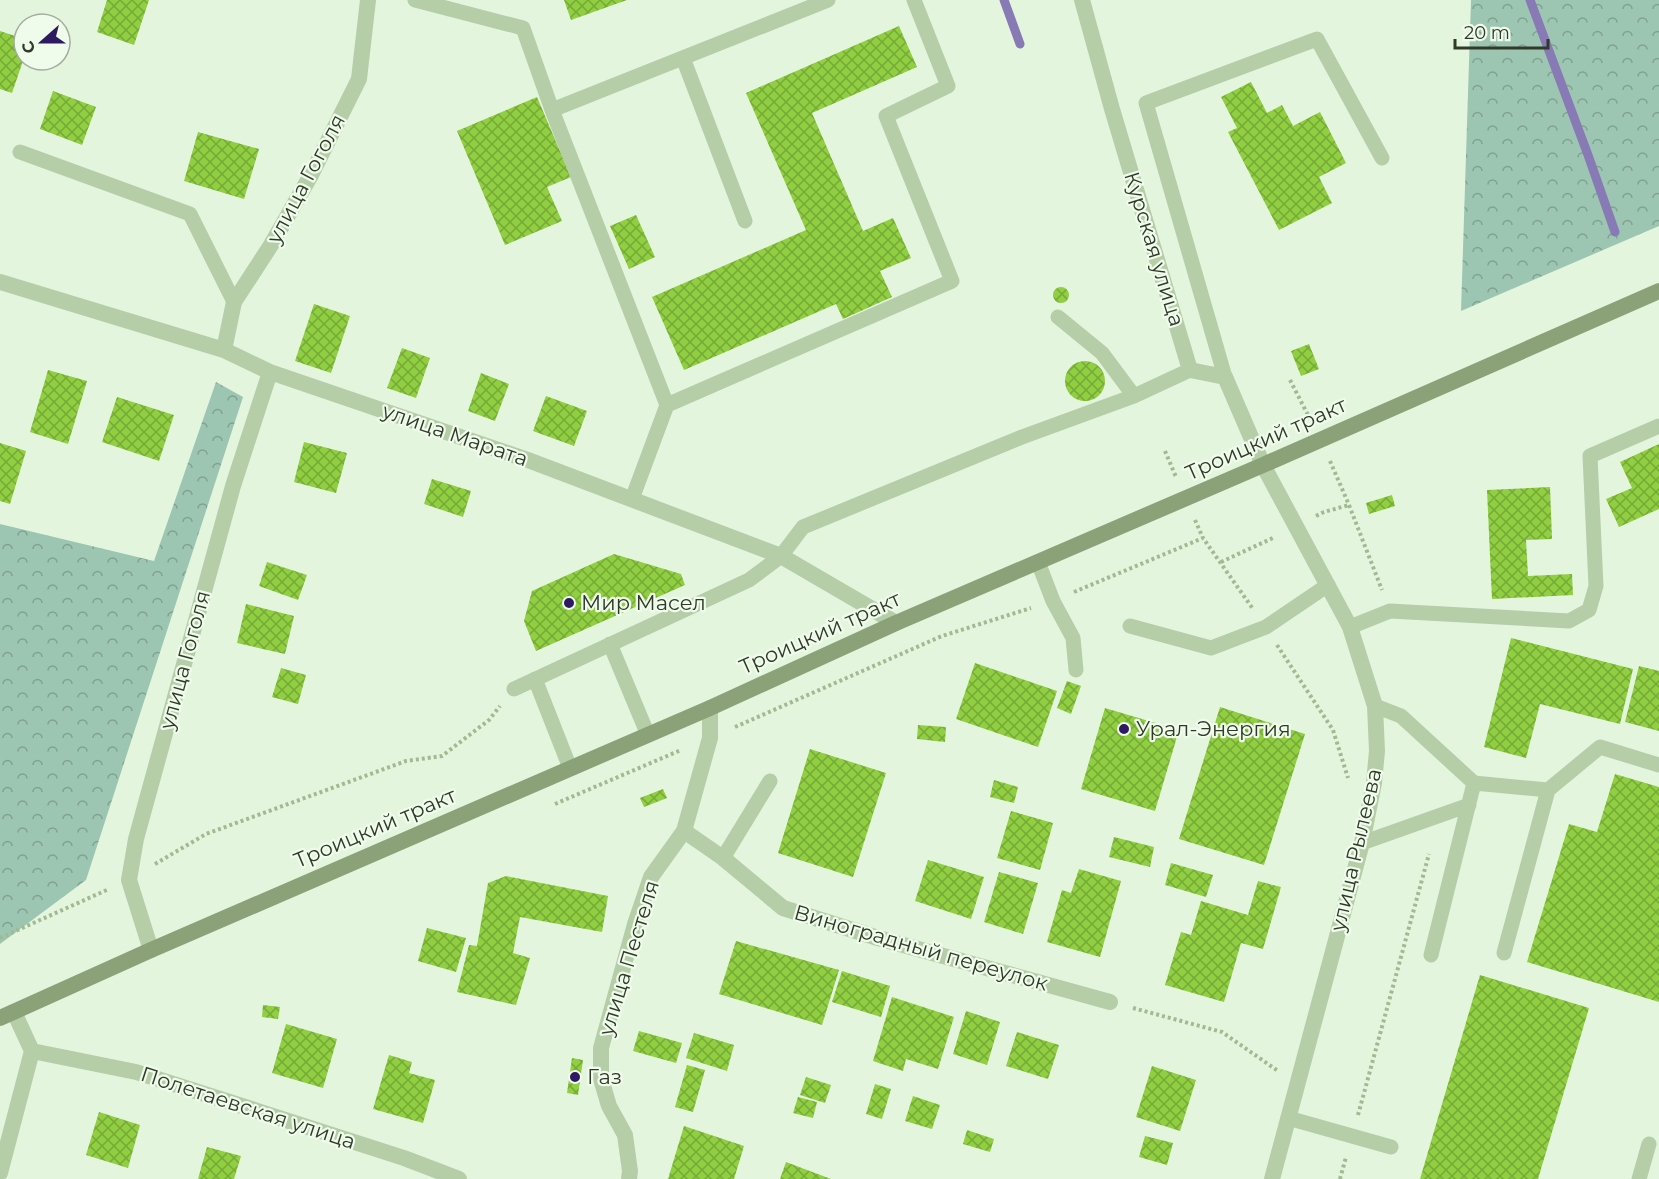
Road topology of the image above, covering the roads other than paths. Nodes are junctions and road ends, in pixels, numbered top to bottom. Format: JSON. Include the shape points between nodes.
{"nodes":[{"id":1,"x":368,"y":0,"type":"edge"},
{"id":2,"x":415,"y":0,"type":"edge"},
{"id":3,"x":828,"y":0,"type":"edge"},
{"id":4,"x":914,"y":0,"type":"edge"},
{"id":5,"x":1082,"y":0,"type":"edge"},
{"id":6,"x":683,"y":58,"type":"junction"},
{"id":7,"x":552,"y":110,"type":"junction"},
{"id":8,"x":20,"y":152,"type":"dead end"},
{"id":9,"x":1382,"y":158,"type":"dead end"},
{"id":10,"x":744,"y":221,"type":"dead end"},
{"id":11,"x":0,"y":282,"type":"edge"},
{"id":12,"x":1659,"y":291,"type":"edge"},
{"id":13,"x":234,"y":302,"type":"junction"},
{"id":14,"x":1058,"y":317,"type":"dead end"},
{"id":15,"x":224,"y":350,"type":"junction"},
{"id":16,"x":1190,"y":370,"type":"junction"},
{"id":17,"x":270,"y":372,"type":"junction"},
{"id":18,"x":1225,"y":377,"type":"junction"},
{"id":19,"x":1134,"y":396,"type":"junction"},
{"id":20,"x":667,"y":405,"type":"junction"},
{"id":21,"x":1659,"y":426,"type":"edge"},
{"id":22,"x":1263,"y":465,"type":"junction"},
{"id":23,"x":632,"y":499,"type":"junction"},
{"id":24,"x":782,"y":556,"type":"junction"},
{"id":25,"x":1038,"y":562,"type":"junction"},
{"id":26,"x":1328,"y":585,"type":"junction"},
{"id":27,"x":896,"y":623,"type":"junction"},
{"id":28,"x":1131,"y":626,"type":"dead end"},
{"id":29,"x":1350,"y":627,"type":"junction"},
{"id":30,"x":610,"y":644,"type":"junction"},
{"id":31,"x":1076,"y":670,"type":"dead end"},
{"id":32,"x":535,"y":679,"type":"junction"},
{"id":33,"x":514,"y":689,"type":"road end"},
{"id":34,"x":1375,"y":706,"type":"junction"},
{"id":35,"x":710,"y":708,"type":"junction"},
{"id":36,"x":648,"y":735,"type":"junction"},
{"id":37,"x":1659,"y":765,"type":"edge"},
{"id":38,"x":570,"y":768,"type":"junction"},
{"id":39,"x":770,"y":781,"type":"dead end"},
{"id":40,"x":1474,"y":783,"type":"junction"},
{"id":41,"x":1548,"y":790,"type":"junction"},
{"id":42,"x":1469,"y":805,"type":"junction"},
{"id":43,"x":684,"y":831,"type":"junction"},
{"id":44,"x":1362,"y":843,"type":"junction"},
{"id":45,"x":723,"y":858,"type":"junction"},
{"id":46,"x":151,"y":950,"type":"junction"},
{"id":47,"x":1504,"y":953,"type":"dead end"},
{"id":48,"x":1431,"y":955,"type":"dead end"},
{"id":49,"x":1110,"y":1002,"type":"road end"},
{"id":50,"x":7,"y":1015,"type":"edge"},
{"id":51,"x":32,"y":1051,"type":"junction"},
{"id":52,"x":1288,"y":1118,"type":"junction"},
{"id":53,"x":1649,"y":1144,"type":"dead end"},
{"id":54,"x":1390,"y":1147,"type":"dead end"},
{"id":55,"x":0,"y":1173,"type":"edge"},
{"id":56,"x":459,"y":1179,"type":"edge"},
{"id":57,"x":628,"y":1179,"type":"edge"},
{"id":58,"x":1272,"y":1179,"type":"edge"},
{"id":59,"x":1639,"y":1179,"type":"edge"}],
"edges":[{"from":1,"to":13,"type":"street","name":"улица Гоголя","via":[[358,79],[311,175]]},
{"from":2,"to":7,"type":"lane","via":[[523,28]]},
{"from":3,"to":6,"type":"lane"},
{"from":4,"to":20,"type":"lane","via":[[948,86],[886,116],[952,281]]},
{"from":5,"to":16,"type":"street","name":"Курская улица"},
{"from":6,"to":7,"type":"lane"},
{"from":6,"to":10,"type":"lane"},
{"from":7,"to":20,"type":"lane"},
{"from":8,"to":13,"type":"lane","via":[[190,214]]},
{"from":9,"to":18,"type":"lane","via":[[1317,39],[1146,103]]},
{"from":11,"to":15,"type":"street","name":"улица Марата"},
{"from":12,"to":22,"type":"main road","name":"Троицкий тракт"},
{"from":13,"to":15,"type":"street","name":"улица Гоголя"},
{"from":14,"to":19,"type":"lane","via":[[1102,353]]},
{"from":15,"to":17,"type":"street","name":"улица Марата"},
{"from":16,"to":18,"type":"street"},
{"from":16,"to":19,"type":"lane"},
{"from":17,"to":23,"type":"street","name":"улица Марата"},
{"from":17,"to":46,"type":"street","name":"улица Гоголя","via":[[233,486],[136,839],[129,880]]},
{"from":18,"to":22,"type":"street"},
{"from":19,"to":24,"type":"lane","via":[[1022,437],[803,527]]},
{"from":20,"to":23,"type":"lane"},
{"from":21,"to":29,"type":"lane","via":[[1590,456],[1596,586],[1589,610],[1569,621],[1390,611]]},
{"from":22,"to":25,"type":"main road","name":"Троицкий тракт"},
{"from":22,"to":26,"type":"street","name":"улица Рылеева"},
{"from":23,"to":24,"type":"street","name":"улица Марата"},
{"from":24,"to":27,"type":"street","name":"улица Марата"},
{"from":24,"to":30,"type":"lane","via":[[749,580]]},
{"from":25,"to":27,"type":"main road","name":"Троицкий тракт"},
{"from":25,"to":31,"type":"lane","via":[[1073,638]]},
{"from":26,"to":28,"type":"lane","via":[[1266,627],[1211,648]]},
{"from":26,"to":29,"type":"street","name":"улица Рылеева"},
{"from":27,"to":35,"type":"main road","name":"Троицкий тракт"},
{"from":29,"to":34,"type":"street","name":"улица Рылеева"},
{"from":30,"to":32,"type":"lane"},
{"from":30,"to":36,"type":"lane"},
{"from":32,"to":33,"type":"lane"},
{"from":32,"to":38,"type":"lane"},
{"from":34,"to":40,"type":"lane","via":[[1401,716]]},
{"from":34,"to":44,"type":"street","name":"улица Рылеева","via":[[1374,783]]},
{"from":35,"to":36,"type":"main road","name":"Троицкий тракт"},
{"from":35,"to":43,"type":"street","name":"улица Пестеля","via":[[710,738]]},
{"from":36,"to":38,"type":"main road","name":"Троицкий тракт"},
{"from":37,"to":41,"type":"lane","via":[[1600,747]]},
{"from":38,"to":46,"type":"main road","name":"Троицкий тракт"},
{"from":39,"to":45,"type":"lane"},
{"from":40,"to":41,"type":"lane"},
{"from":40,"to":42,"type":"lane"},
{"from":41,"to":47,"type":"lane"},
{"from":42,"to":44,"type":"lane"},
{"from":42,"to":48,"type":"lane"},
{"from":43,"to":45,"type":"street","name":"Виноградный переулок"},
{"from":43,"to":57,"type":"street","name":"улица Пестеля","via":[[651,877],[601,1048],[601,1079],[609,1106],[625,1135]]},
{"from":44,"to":52,"type":"street","name":"улица Рылеева"},
{"from":45,"to":49,"type":"street","name":"Виноградный переулок","via":[[783,908]]},
{"from":46,"to":50,"type":"main road","name":"Троицкий тракт"},
{"from":50,"to":51,"type":"street"},
{"from":51,"to":55,"type":"street"},
{"from":51,"to":56,"type":"street","name":"Полетаевская улица","via":[[136,1072]]},
{"from":52,"to":54,"type":"lane"},
{"from":52,"to":58,"type":"street","name":"улица Рылеева"},
{"from":53,"to":59,"type":"lane"}]}
